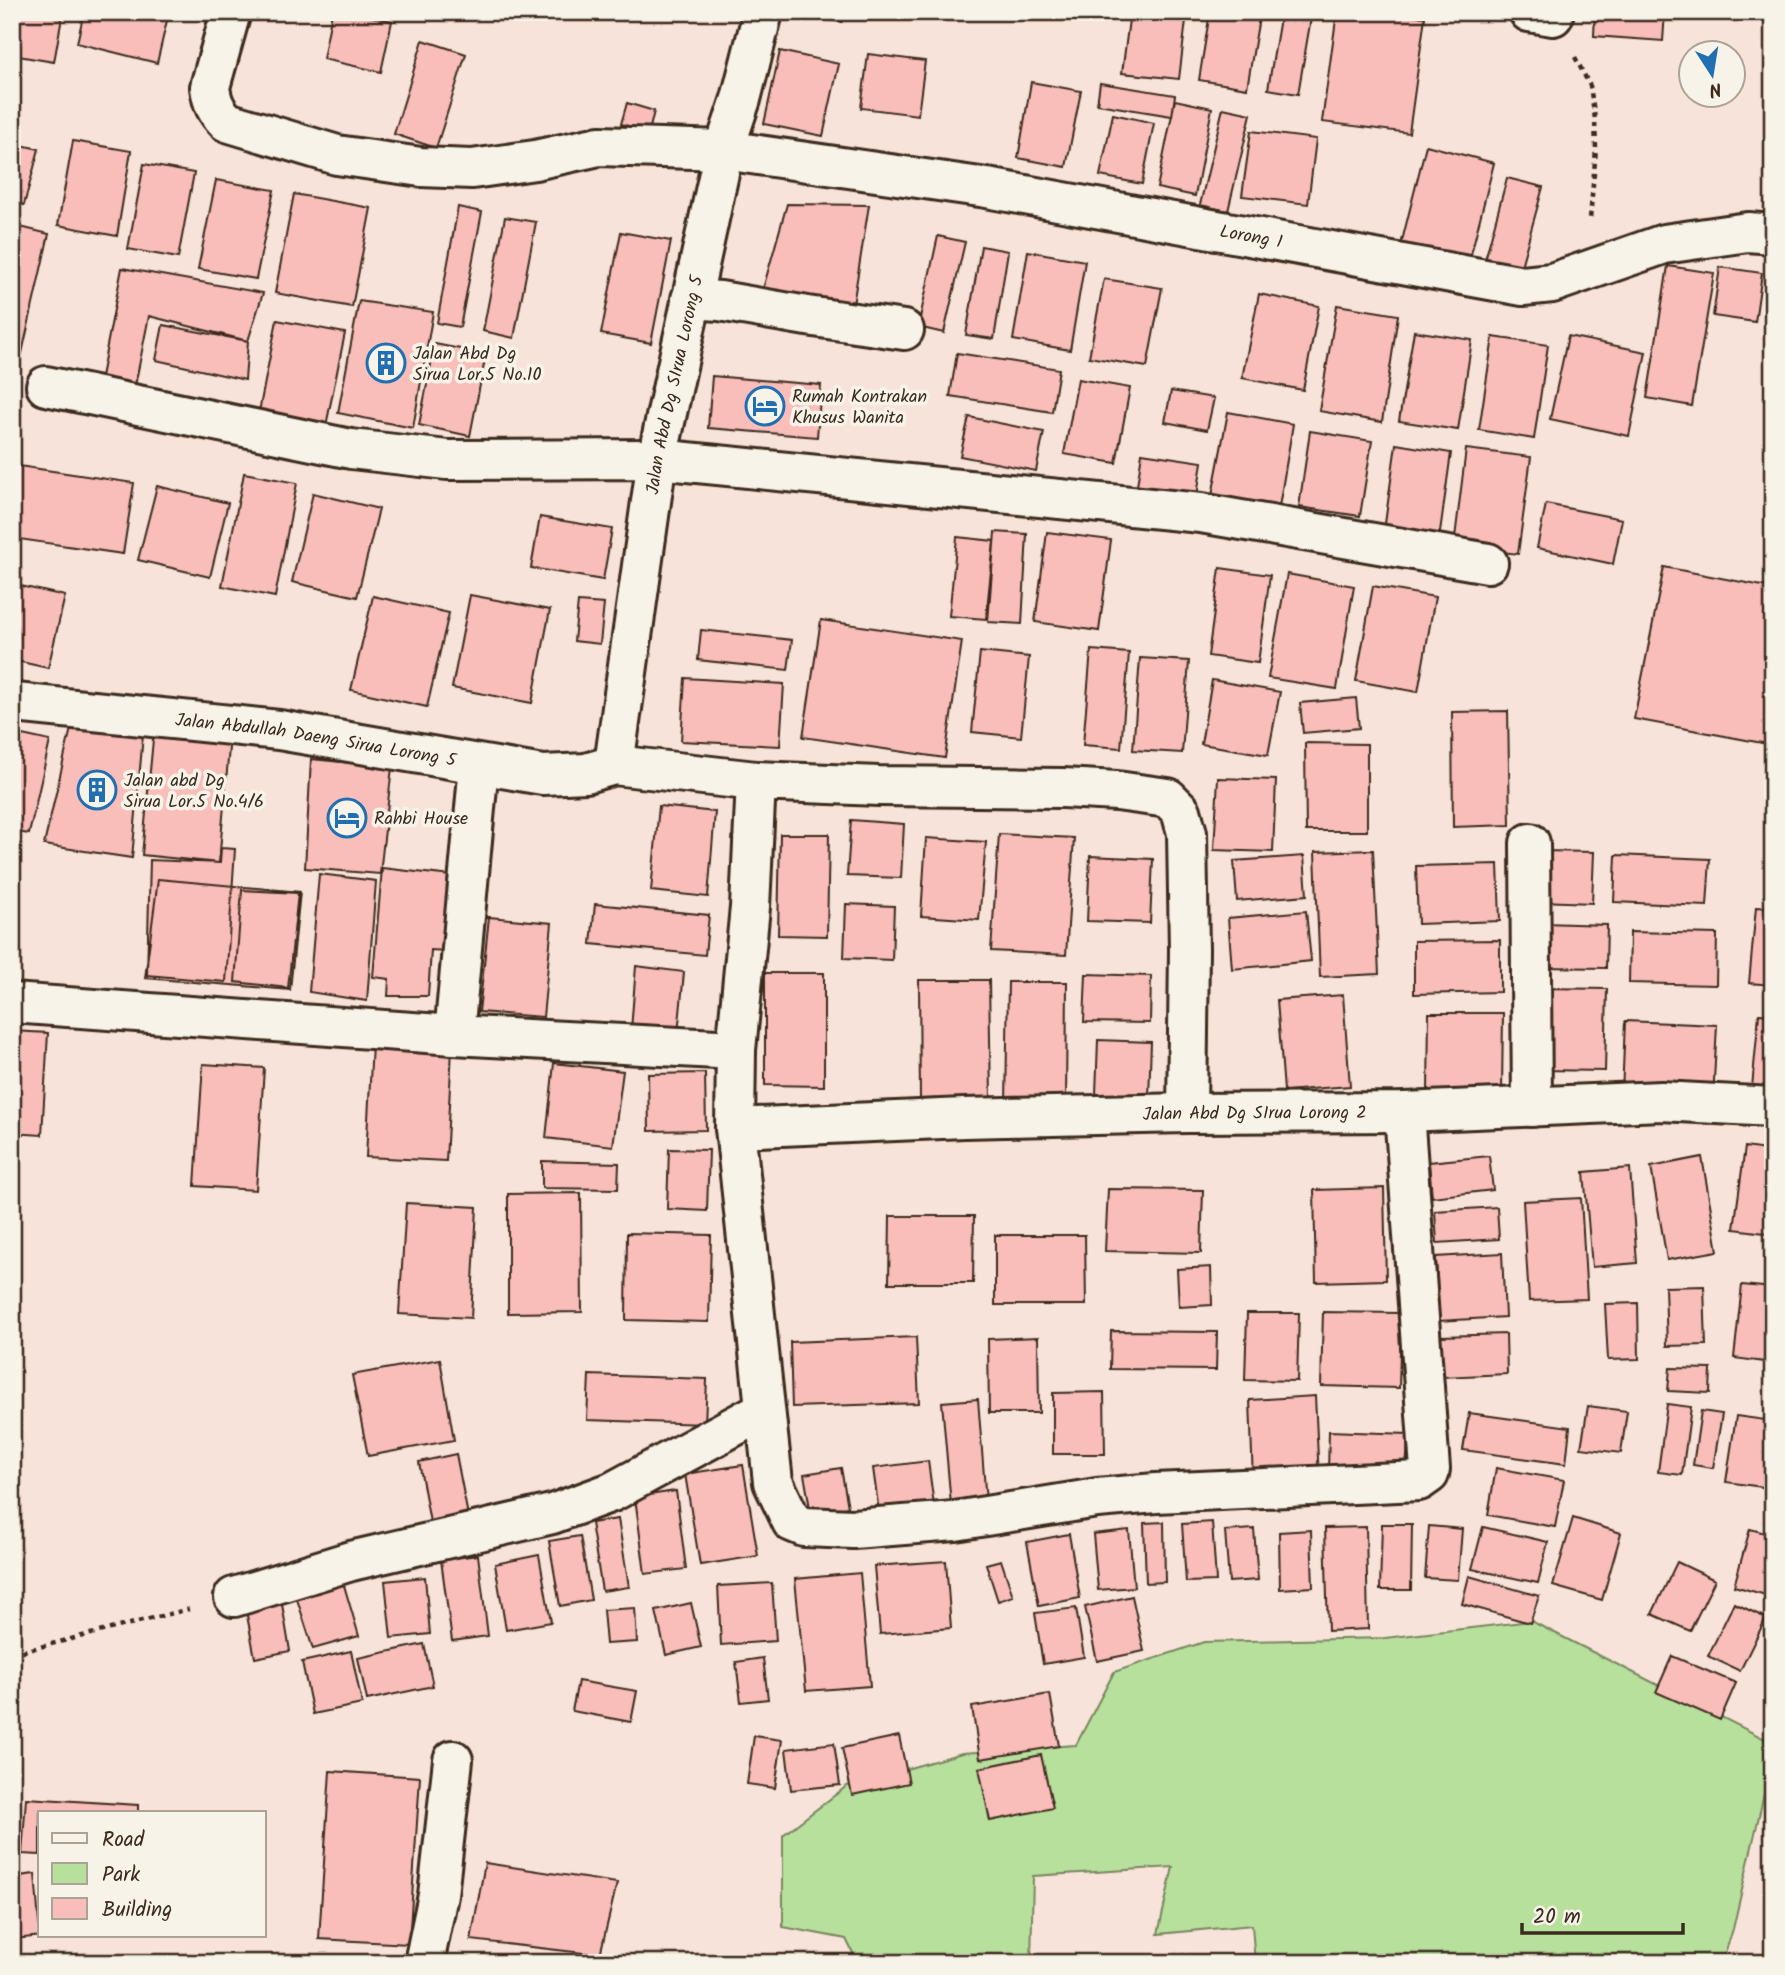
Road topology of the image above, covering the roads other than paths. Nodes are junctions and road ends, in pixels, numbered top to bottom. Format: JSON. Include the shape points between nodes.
{"nodes":[{"id":1,"x":231,"y":12,"type":"edge"},
{"id":2,"x":763,"y":12,"type":"edge"},
{"id":3,"x":724,"y":150,"type":"junction"},
{"id":4,"x":1773,"y":234,"type":"edge"},
{"id":5,"x":691,"y":299,"type":"junction"},
{"id":6,"x":904,"y":330,"type":"dead end"},
{"id":7,"x":46,"y":386,"type":"dead end"},
{"id":8,"x":657,"y":459,"type":"junction"},
{"id":9,"x":1488,"y":563,"type":"dead end"},
{"id":10,"x":15,"y":703,"type":"dead end"},
{"id":11,"x":479,"y":765,"type":"junction"},
{"id":12,"x":614,"y":765,"type":"junction"},
{"id":13,"x":756,"y":781,"type":"junction"},
{"id":14,"x":1530,"y":843,"type":"dead end"},
{"id":15,"x":12,"y":1003,"type":"edge"},
{"id":16,"x":454,"y":1035,"type":"junction"},
{"id":17,"x":736,"y":1049,"type":"junction"},
{"id":18,"x":1532,"y":1107,"type":"junction"},
{"id":19,"x":1773,"y":1107,"type":"edge"},
{"id":20,"x":1404,"y":1112,"type":"junction"},
{"id":21,"x":1187,"y":1114,"type":"junction"},
{"id":22,"x":735,"y":1128,"type":"junction"},
{"id":23,"x":764,"y":1410,"type":"junction"},
{"id":24,"x":234,"y":1597,"type":"road end"},
{"id":25,"x":453,"y":1760,"type":"dead end"},
{"id":26,"x":424,"y":1963,"type":"edge"}],
"edges":[{"from":1,"to":3,"type":"street","name":"Lorong 1","via":[[211,87],[215,111],[227,122],[337,155],[472,169],[598,146]]},
{"from":2,"to":3,"type":"street","name":"Jalan Abd Dg SIrua Lorong 5"},
{"from":3,"to":4,"type":"street","name":"Lorong 1","via":[[987,188],[1523,286],[1552,283],[1664,244],[1748,232]]},
{"from":3,"to":5,"type":"street","name":"Jalan Abd Dg SIrua Lorong 5"},
{"from":5,"to":6,"type":"street"},
{"from":5,"to":8,"type":"street","name":"Jalan Abd Dg SIrua Lorong 5"},
{"from":7,"to":8,"type":"street","via":[[351,449],[447,460]]},
{"from":8,"to":9,"type":"street","via":[[1201,513]]},
{"from":8,"to":12,"type":"street","name":"Jalan Abd Dg SIrua Lorong 5"},
{"from":10,"to":11,"type":"street","name":"Jalan Abdullah Daeng Sirua Lorong 5","via":[[279,730]]},
{"from":11,"to":12,"type":"street","name":"Jalan Abdullah Daeng Sirua Lorong 5","via":[[543,775],[586,774]]},
{"from":11,"to":16,"type":"street"},
{"from":12,"to":13,"type":"street"},
{"from":13,"to":17,"type":"street"},
{"from":13,"to":21,"type":"street","via":[[1063,788],[1168,798],[1181,810],[1187,833]]},
{"from":14,"to":18,"type":"street"},
{"from":15,"to":16,"type":"street"},
{"from":16,"to":17,"type":"street"},
{"from":17,"to":22,"type":"street"},
{"from":18,"to":19,"type":"street","name":"Jalan Abd Dg SIrua Lorong 2","via":[[1661,1101]]},
{"from":18,"to":20,"type":"street","name":"Jalan Abd Dg SIrua Lorong 2"},
{"from":20,"to":21,"type":"street","name":"Jalan Abd Dg SIrua Lorong 2"},
{"from":20,"to":23,"type":"street","via":[[1430,1469],[1419,1481],[1156,1493],[955,1521],[853,1529],[804,1527],[792,1522],[773,1482]]},
{"from":21,"to":22,"type":"street","name":"Jalan Abd Dg SIrua Lorong 2"},
{"from":22,"to":23,"type":"street"},
{"from":23,"to":24,"type":"street","via":[[612,1492],[552,1514],[351,1561]]},
{"from":25,"to":26,"type":"street","via":[[438,1895]]}]}
